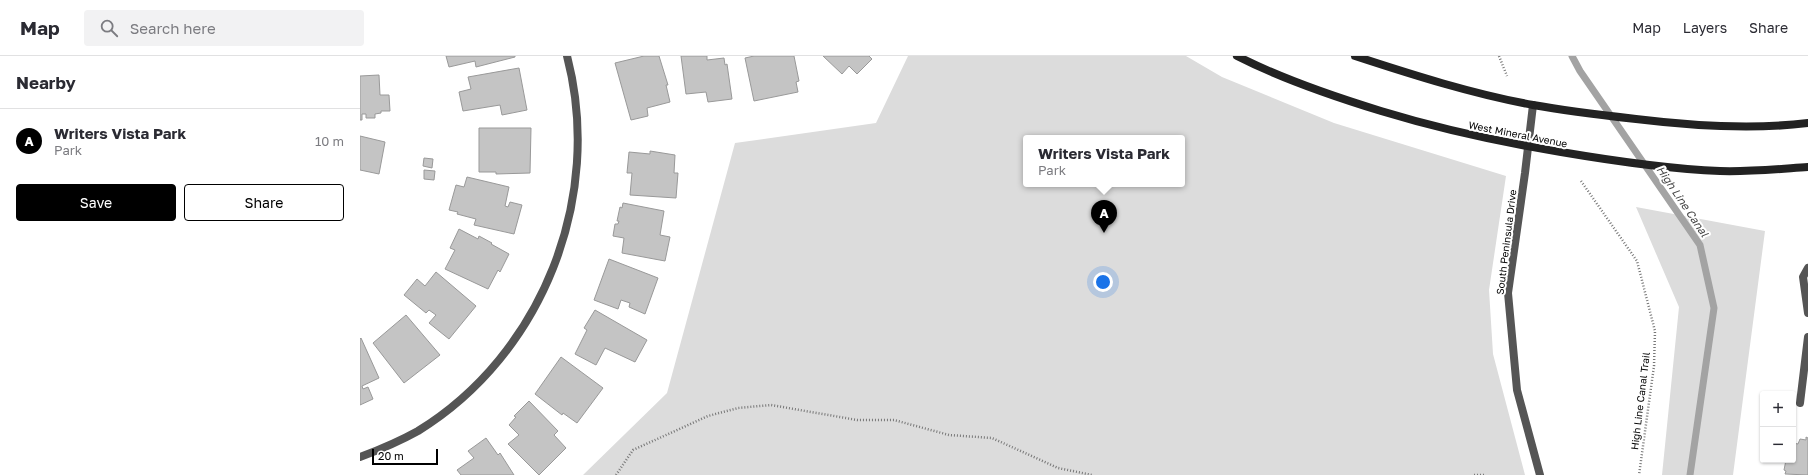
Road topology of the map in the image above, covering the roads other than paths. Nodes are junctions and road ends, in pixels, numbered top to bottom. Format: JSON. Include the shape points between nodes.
{"nodes":[{"id":1,"x":567,"y":56,"type":"edge"},
{"id":2,"x":1237,"y":56,"type":"edge"},
{"id":3,"x":1355,"y":56,"type":"edge"},
{"id":4,"x":1533,"y":104,"type":"junction"},
{"id":5,"x":1808,"y":123,"type":"edge"},
{"id":6,"x":1528,"y":147,"type":"junction"},
{"id":7,"x":1808,"y":167,"type":"edge"},
{"id":8,"x":1808,"y":268,"type":"edge"},
{"id":9,"x":1808,"y":313,"type":"edge"},
{"id":10,"x":1808,"y":337,"type":"edge"},
{"id":11,"x":1800,"y":403,"type":"dead end"},
{"id":12,"x":360,"y":457,"type":"edge"},
{"id":13,"x":1540,"y":475,"type":"edge"}],
"edges":[{"from":1,"to":12,"type":"street","via":[[578,112],[575,192],[566,232],[538,300],[515,340],[468,393],[417,431]]},
{"from":2,"to":6,"type":"main road","name":"West Mineral Avenue","via":[[1299,83],[1362,105],[1460,134]]},
{"from":3,"to":4,"type":"main road","via":[[1421,77]]},
{"from":4,"to":5,"type":"main road","via":[[1678,124],[1763,126]]},
{"from":4,"to":6,"type":"street","name":"South Peninsula Drive"},
{"from":6,"to":7,"type":"main road","name":"West Mineral Avenue","via":[[1641,165],[1720,171]]},
{"from":6,"to":13,"type":"street","name":"South Peninsula Drive","via":[[1508,293],[1517,390]]},
{"from":8,"to":9,"type":"street","via":[[1803,277]]},
{"from":10,"to":11,"type":"street"}]}
